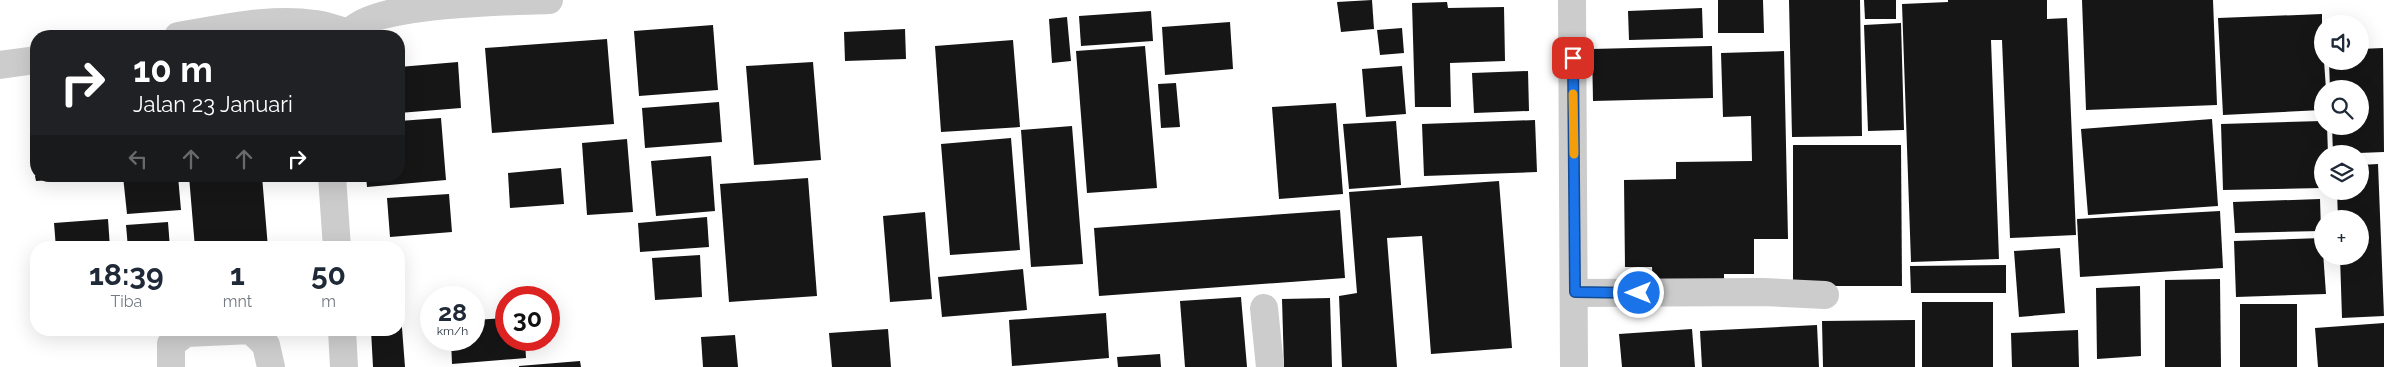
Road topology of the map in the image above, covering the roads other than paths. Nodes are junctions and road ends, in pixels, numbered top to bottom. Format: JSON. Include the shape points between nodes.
{"nodes":[{"id":1,"x":549,"y":0,"type":"edge"},
{"id":2,"x":1572,"y":0,"type":"edge"},
{"id":3,"x":216,"y":30,"type":"edge"},
{"id":4,"x":333,"y":30,"type":"edge"},
{"id":5,"x":354,"y":30,"type":"edge"},
{"id":6,"x":30,"y":61,"type":"edge"},
{"id":7,"x":0,"y":66,"type":"edge"},
{"id":8,"x":332,"y":182,"type":"edge"},
{"id":9,"x":336,"y":241,"type":"edge"},
{"id":10,"x":1575,"y":292,"type":"junction"},
{"id":11,"x":1825,"y":295,"type":"dead end"},
{"id":12,"x":1264,"y":308,"type":"dead end"},
{"id":13,"x":182,"y":336,"type":"edge"},
{"id":14,"x":257,"y":336,"type":"edge"},
{"id":15,"x":342,"y":336,"type":"edge"},
{"id":16,"x":171,"y":367,"type":"edge"},
{"id":17,"x":271,"y":367,"type":"edge"},
{"id":18,"x":344,"y":367,"type":"edge"},
{"id":19,"x":1270,"y":367,"type":"edge"},
{"id":20,"x":1574,"y":367,"type":"edge"}],
"edges":[{"from":1,"to":5,"type":"street","via":[[414,8],[366,21]]},
{"from":2,"to":10,"type":"street"},
{"from":3,"to":4,"type":"street","via":[[287,23],[316,24]]},
{"from":6,"to":7,"type":"street"},
{"from":8,"to":9,"type":"street"},
{"from":10,"to":11,"type":"street"},
{"from":10,"to":20,"type":"street"},
{"from":12,"to":19,"type":"street"},
{"from":13,"to":16,"type":"street","via":[[171,344]]},
{"from":14,"to":17,"type":"street","via":[[266,345]]},
{"from":15,"to":18,"type":"street"}]}
